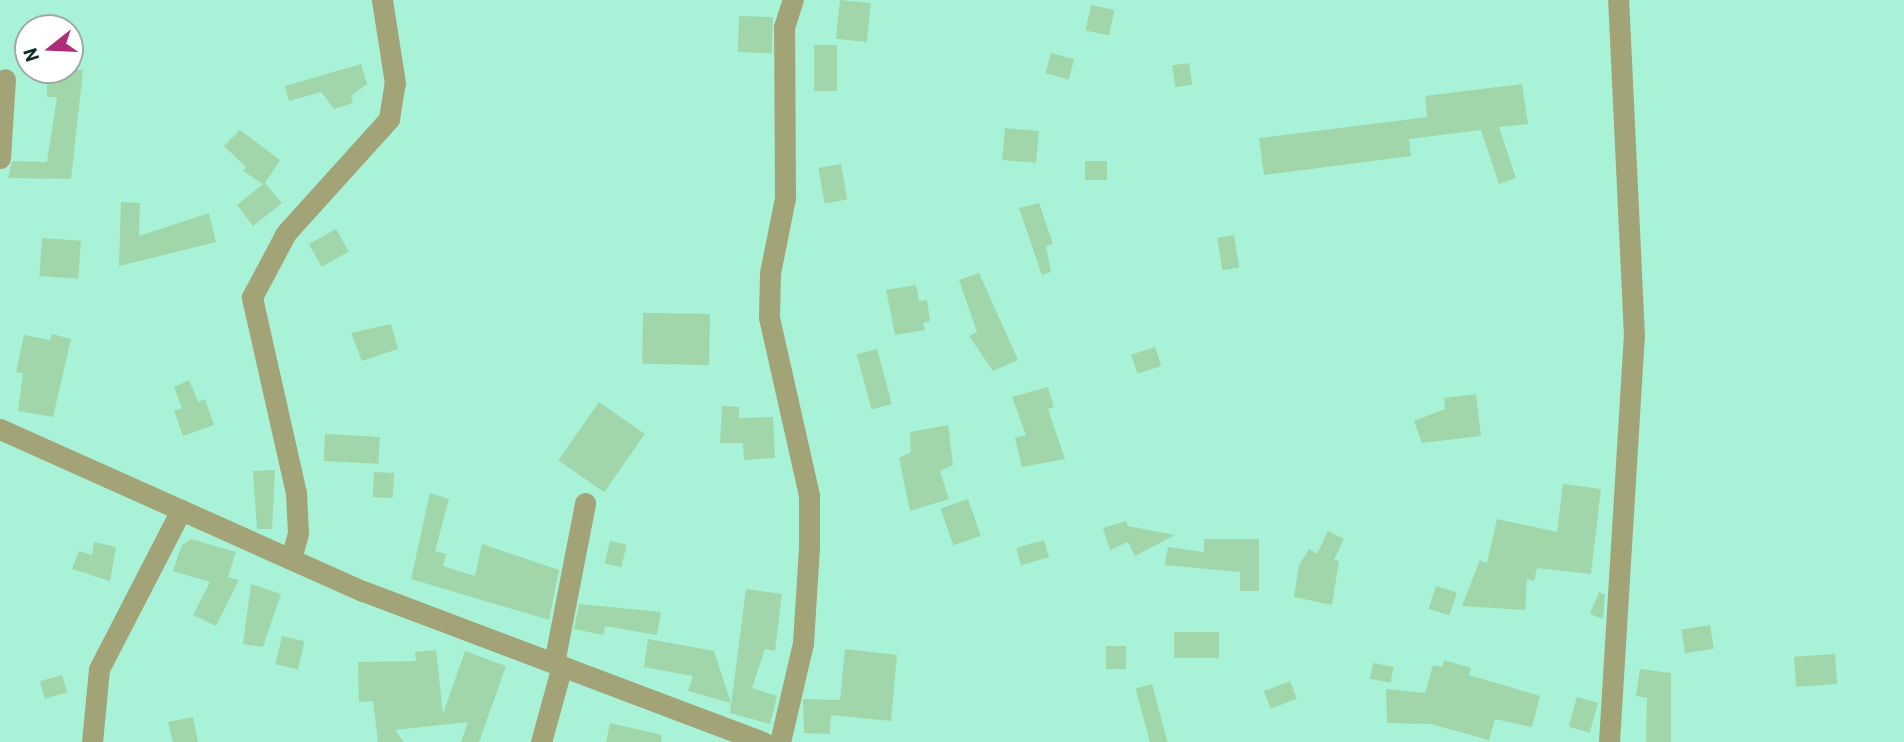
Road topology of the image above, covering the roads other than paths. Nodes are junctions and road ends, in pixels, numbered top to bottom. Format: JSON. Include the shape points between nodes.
{"nodes":[{"id":1,"x":383,"y":0,"type":"edge"},
{"id":2,"x":793,"y":0,"type":"edge"},
{"id":3,"x":1618,"y":0,"type":"edge"},
{"id":4,"x":5,"y":79,"type":"dead end"},
{"id":5,"x":0,"y":158,"type":"edge"},
{"id":6,"x":0,"y":429,"type":"edge"},
{"id":7,"x":585,"y":503,"type":"dead end"},
{"id":8,"x":181,"y":510,"type":"junction"},
{"id":9,"x":291,"y":559,"type":"junction"},
{"id":10,"x":558,"y":664,"type":"junction"},
{"id":11,"x":92,"y":742,"type":"edge"},
{"id":12,"x":541,"y":742,"type":"edge"},
{"id":13,"x":763,"y":742,"type":"edge"},
{"id":14,"x":780,"y":742,"type":"edge"},
{"id":15,"x":1609,"y":742,"type":"edge"}],
"edges":[{"from":1,"to":9,"type":"street","via":[[395,83],[389,119],[286,233],[252,297],[255,324],[287,432],[298,533]]},
{"from":2,"to":14,"type":"street","via":[[784,27],[785,198],[770,273],[769,317],[809,495],[809,547],[803,643]]},
{"from":3,"to":15,"type":"street","via":[[1634,336]]},
{"from":4,"to":5,"type":"street"},
{"from":6,"to":8,"type":"street"},
{"from":7,"to":10,"type":"street"},
{"from":8,"to":9,"type":"street"},
{"from":8,"to":11,"type":"street","via":[[99,669]]},
{"from":9,"to":10,"type":"street"},
{"from":10,"to":12,"type":"street"},
{"from":10,"to":13,"type":"street"}]}
